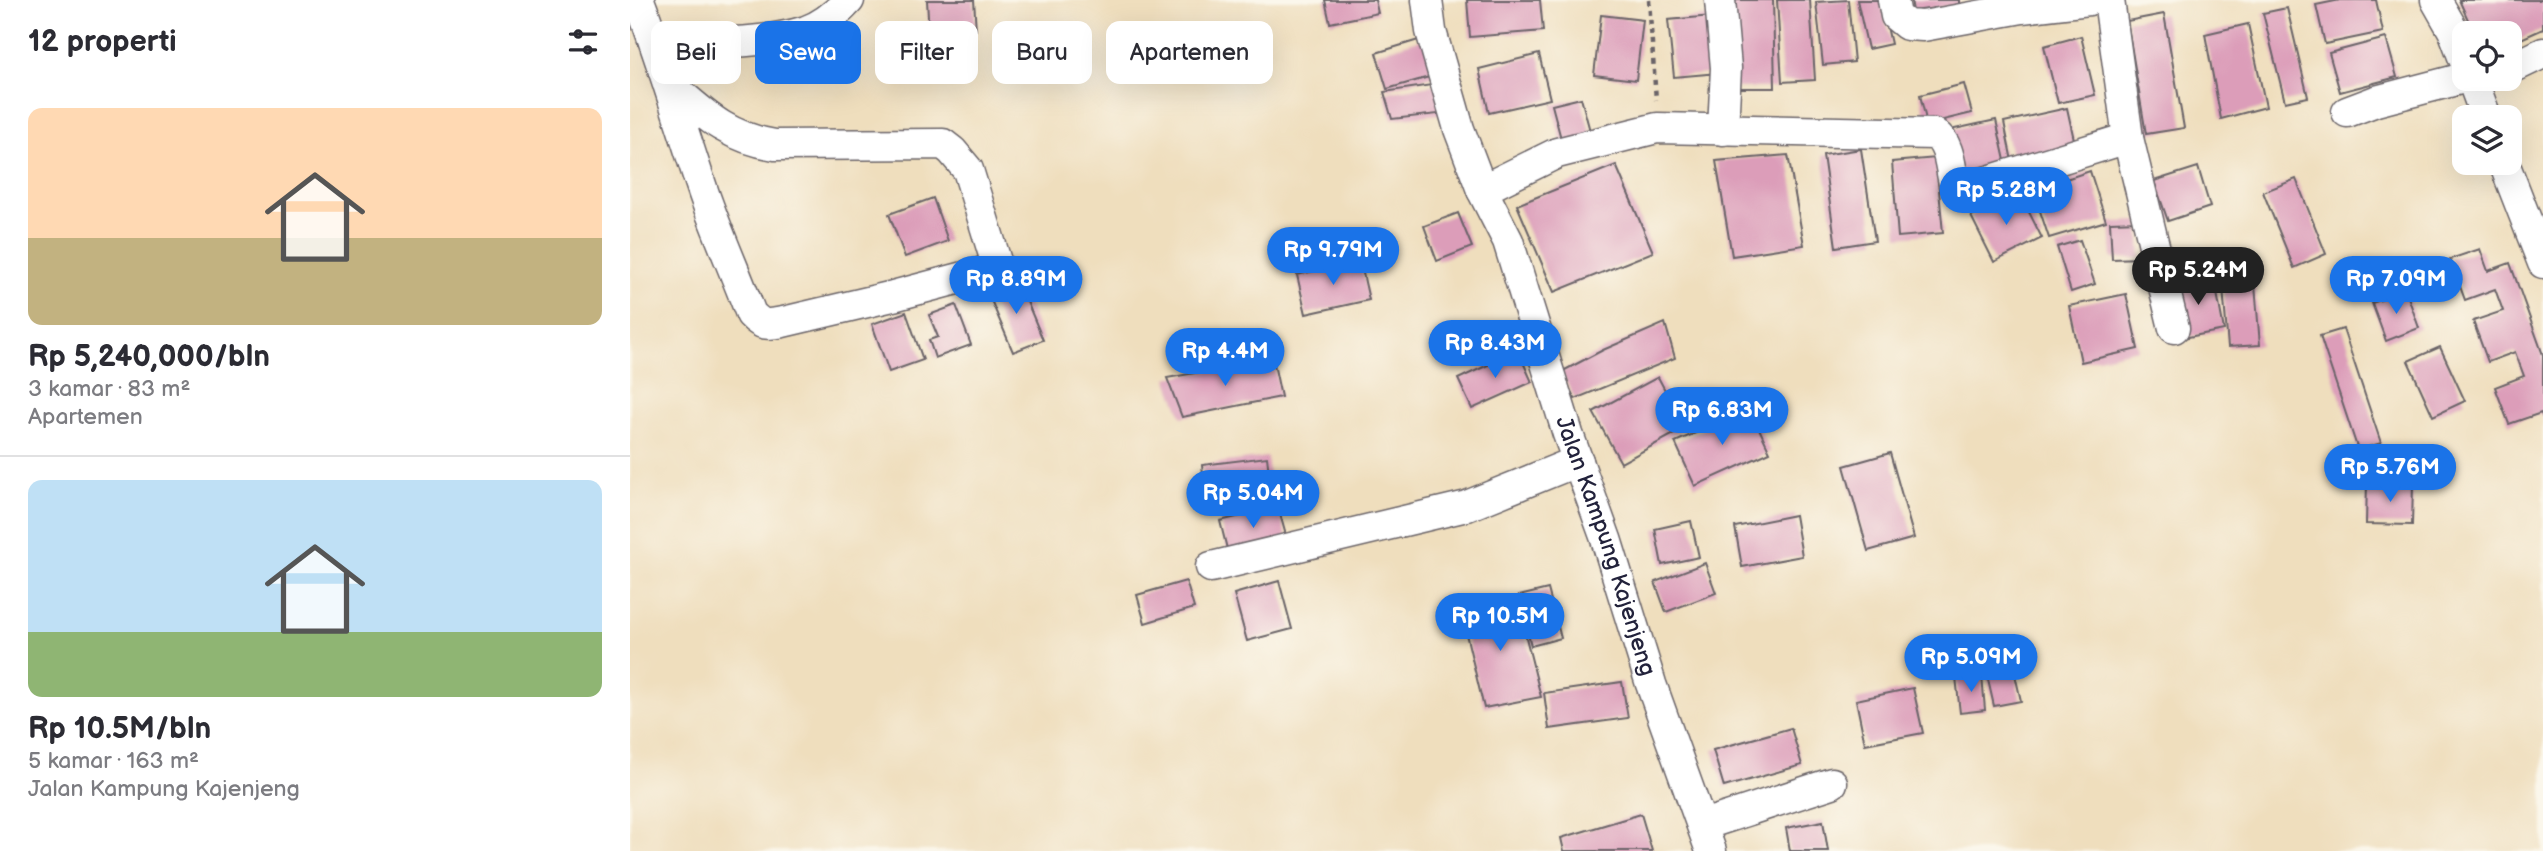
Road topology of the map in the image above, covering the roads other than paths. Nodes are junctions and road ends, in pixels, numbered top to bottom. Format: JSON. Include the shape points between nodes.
{"nodes":[{"id":1,"x":639,"y":0,"type":"edge"},
{"id":2,"x":849,"y":0,"type":"edge"},
{"id":3,"x":1427,"y":0,"type":"edge"},
{"id":4,"x":1720,"y":0,"type":"edge"},
{"id":5,"x":1894,"y":0,"type":"edge"},
{"id":6,"x":2089,"y":0,"type":"edge"},
{"id":7,"x":2109,"y":0,"type":"edge"},
{"id":8,"x":2436,"y":0,"type":"edge"},
{"id":9,"x":2452,"y":28,"type":"edge"},
{"id":10,"x":651,"y":31,"type":"edge"},
{"id":11,"x":741,"y":40,"type":"edge"},
{"id":12,"x":2543,"y":53,"type":"edge"},
{"id":13,"x":2522,"y":63,"type":"edge"},
{"id":14,"x":2452,"y":81,"type":"edge"},
{"id":15,"x":667,"y":82,"type":"joint"},
{"id":16,"x":2347,"y":112,"type":"dead end"},
{"id":17,"x":1723,"y":130,"type":"junction"},
{"id":18,"x":2128,"y":138,"type":"junction"},
{"id":19,"x":2509,"y":175,"type":"edge"},
{"id":20,"x":1482,"y":190,"type":"junction"},
{"id":21,"x":2543,"y":263,"type":"edge"},
{"id":22,"x":2174,"y":328,"type":"dead end"},
{"id":23,"x":1578,"y":461,"type":"junction"},
{"id":24,"x":1211,"y":567,"type":"dead end"},
{"id":25,"x":1832,"y":783,"type":"dead end"},
{"id":26,"x":1707,"y":838,"type":"edge"}],
"edges":[{"from":1,"to":10,"type":"street"},
{"from":2,"to":11,"type":"street","via":[[835,15],[807,30]]},
{"from":3,"to":20,"type":"street","name":"Jalan Kampung Kajenjeng","via":[[1431,31],[1459,128]]},
{"from":4,"to":17,"type":"street","via":[[1726,68]]},
{"from":5,"to":6,"type":"street","via":[[1896,16],[1907,26],[1923,26]]},
{"from":7,"to":18,"type":"street"},
{"from":8,"to":9,"type":"street"},
{"from":12,"to":13,"type":"street"},
{"from":14,"to":16,"type":"street"},
{"from":15,"to":15,"type":"street","via":[[699,112],[755,142],[943,144],[968,170],[998,269],[783,322],[759,323],[751,314],[705,196]]},
{"from":17,"to":18,"type":"street","via":[[1935,134],[1946,147],[1954,183],[1962,189]]},
{"from":17,"to":20,"type":"street","via":[[1657,128],[1558,153]]},
{"from":18,"to":22,"type":"street"},
{"from":19,"to":21,"type":"street"},
{"from":20,"to":23,"type":"street","name":"Jalan Kampung Kajenjeng","via":[[1508,241]]},
{"from":23,"to":24,"type":"street","via":[[1467,506]]},
{"from":23,"to":26,"type":"street","name":"Jalan Kampung Kajenjeng"},
{"from":25,"to":26,"type":"street"}]}
